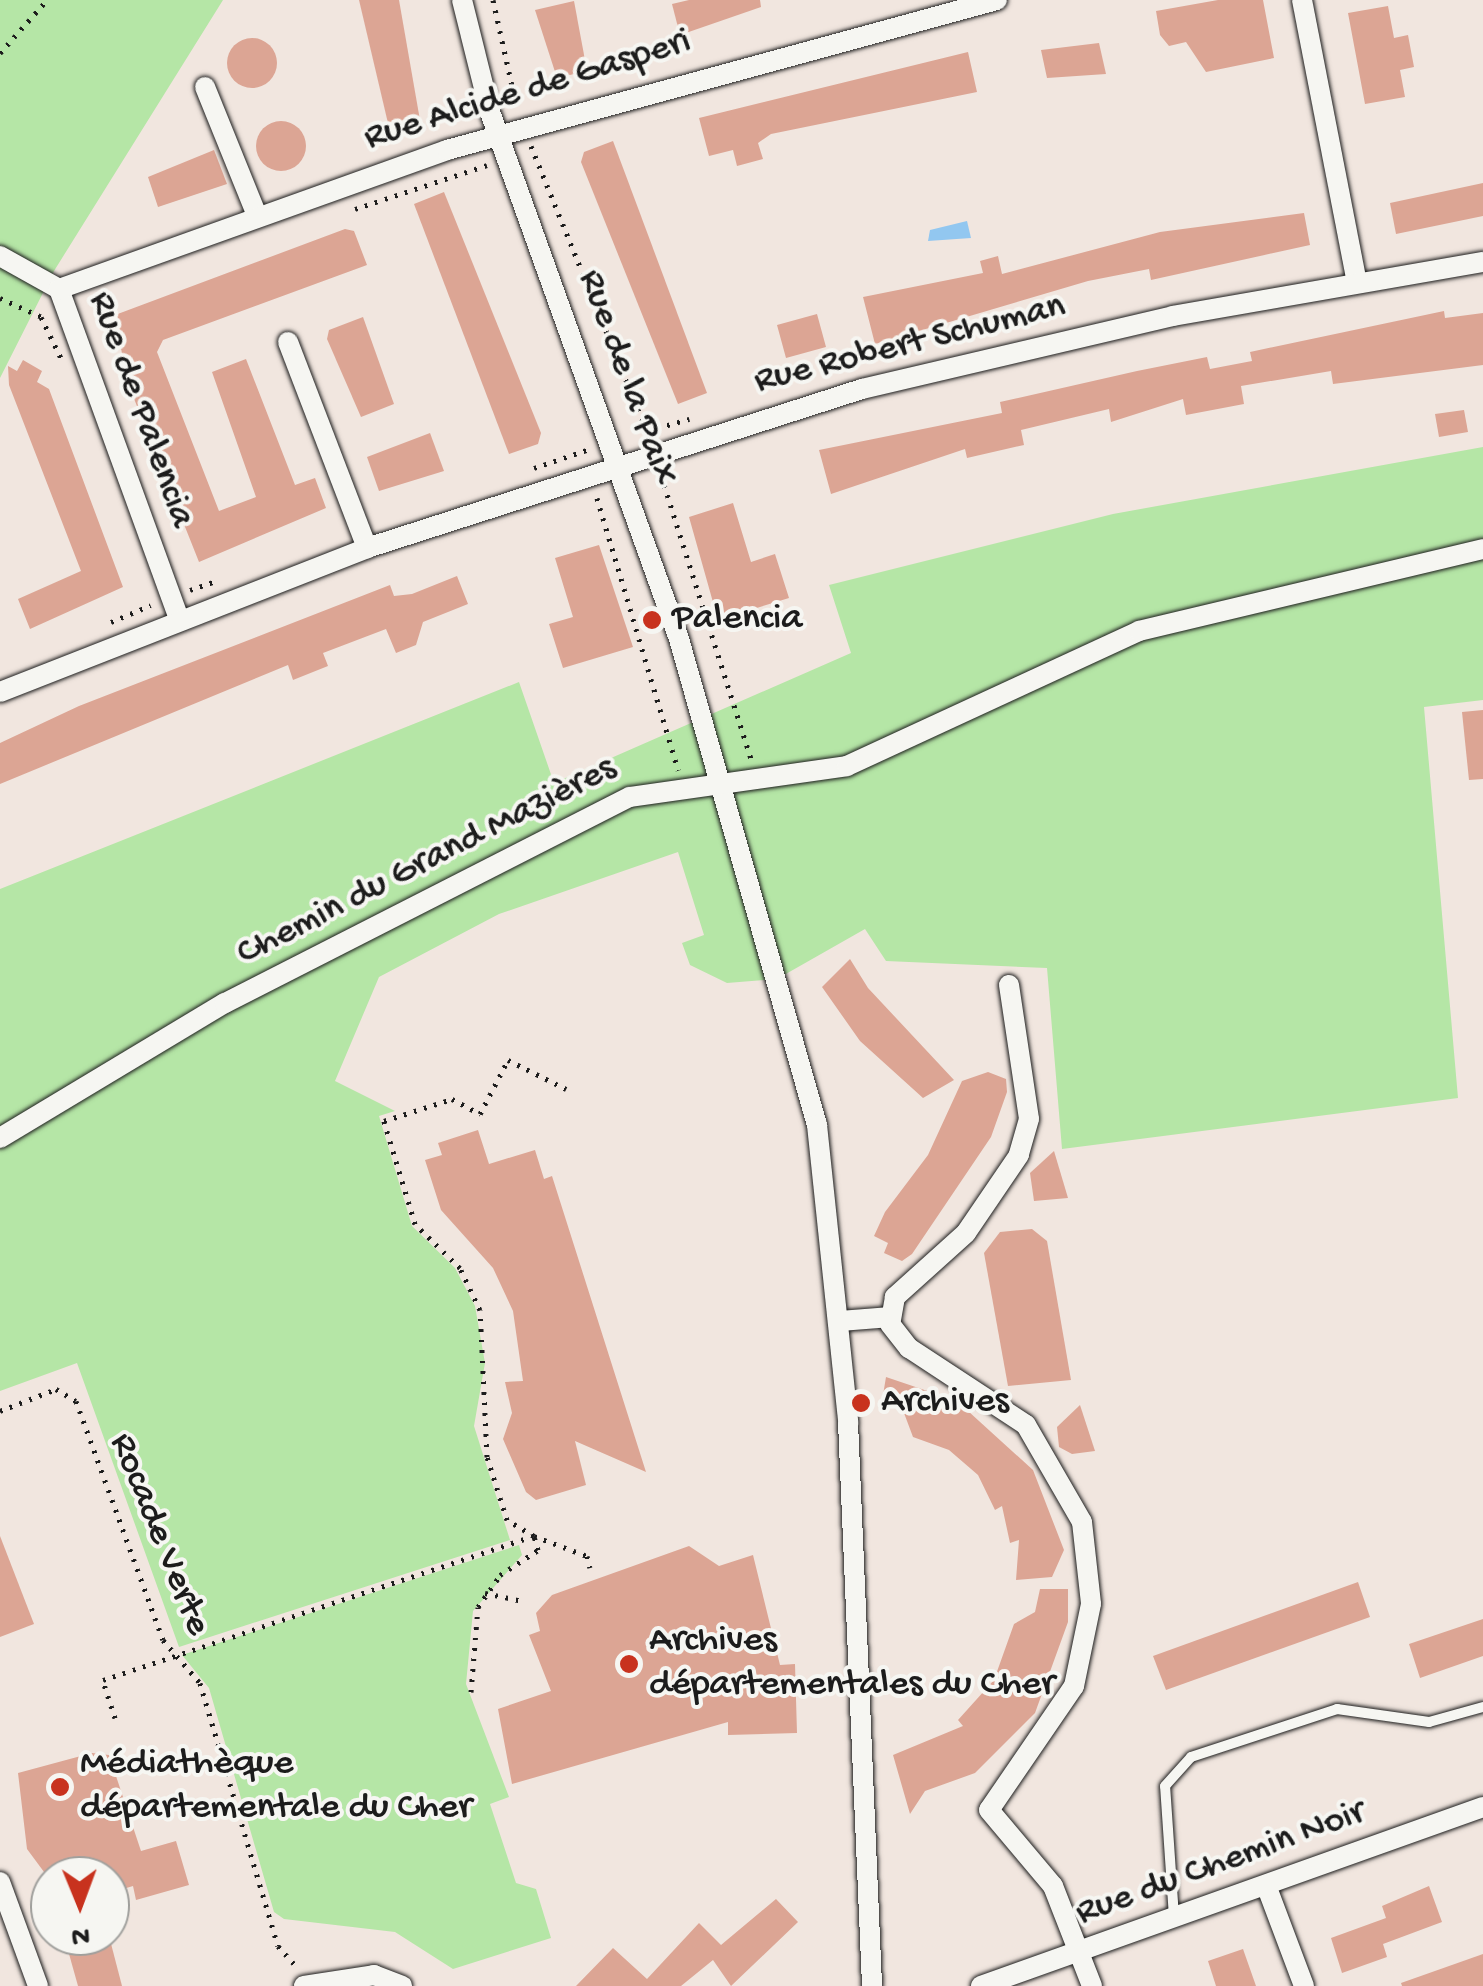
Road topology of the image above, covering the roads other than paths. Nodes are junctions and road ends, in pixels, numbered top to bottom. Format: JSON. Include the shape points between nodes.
{"nodes":[{"id":1,"x":462,"y":0,"type":"edge"},
{"id":2,"x":997,"y":0,"type":"edge"},
{"id":3,"x":1302,"y":0,"type":"edge"},
{"id":4,"x":206,"y":87,"type":"dead end"},
{"id":5,"x":499,"y":135,"type":"junction"},
{"id":6,"x":256,"y":213,"type":"junction"},
{"id":7,"x":0,"y":256,"type":"edge"},
{"id":8,"x":1483,"y":262,"type":"edge"},
{"id":9,"x":1357,"y":282,"type":"junction"},
{"id":10,"x":59,"y":289,"type":"junction"},
{"id":11,"x":288,"y":342,"type":"dead end"},
{"id":12,"x":620,"y":463,"type":"junction"},
{"id":13,"x":367,"y":548,"type":"junction"},
{"id":14,"x":1483,"y":550,"type":"edge"},
{"id":15,"x":178,"y":619,"type":"junction"},
{"id":16,"x":0,"y":692,"type":"edge"},
{"id":17,"x":722,"y":782,"type":"junction"},
{"id":18,"x":1008,"y":985,"type":"dead end"},
{"id":19,"x":0,"y":1138,"type":"edge"},
{"id":20,"x":891,"y":1317,"type":"junction"},
{"id":21,"x":840,"y":1321,"type":"junction"},
{"id":22,"x":1483,"y":1706,"type":"edge"},
{"id":23,"x":1483,"y":1807,"type":"edge"},
{"id":24,"x":0,"y":1882,"type":"edge"},
{"id":25,"x":1266,"y":1885,"type":"junction"},
{"id":26,"x":1174,"y":1917,"type":"junction"},
{"id":27,"x":1081,"y":1952,"type":"junction"},
{"id":28,"x":38,"y":1986,"type":"edge"},
{"id":29,"x":304,"y":1986,"type":"edge"},
{"id":30,"x":402,"y":1986,"type":"edge"},
{"id":31,"x":872,"y":1986,"type":"edge"},
{"id":32,"x":981,"y":1986,"type":"edge"},
{"id":33,"x":1092,"y":1986,"type":"edge"},
{"id":34,"x":1304,"y":1986,"type":"edge"}],
"edges":[{"from":1,"to":5,"type":"street","name":"Rue de la Paix"},
{"from":2,"to":5,"type":"street","name":"Rue Alcide de Gasperi"},
{"from":3,"to":9,"type":"street"},
{"from":4,"to":6,"type":"street"},
{"from":5,"to":6,"type":"street","name":"Rue Alcide de Gasperi"},
{"from":5,"to":12,"type":"street","name":"Rue de la Paix"},
{"from":6,"to":10,"type":"street","name":"Rue Alcide de Gasperi"},
{"from":7,"to":10,"type":"street","name":"Rue de Palencia"},
{"from":8,"to":9,"type":"street","name":"Rue Robert Schuman"},
{"from":9,"to":12,"type":"street","name":"Rue Robert Schuman","via":[[1018,350],[650,441]]},
{"from":10,"to":15,"type":"street","name":"Rue de Palencia"},
{"from":11,"to":13,"type":"street"},
{"from":12,"to":13,"type":"street","name":"Rue Robert Schuman"},
{"from":12,"to":17,"type":"street","name":"Rue de la Paix"},
{"from":13,"to":15,"type":"street","name":"Rue Robert Schuman"},
{"from":14,"to":17,"type":"street","name":"Chemin du Grand Mazières","via":[[1139,631],[846,766]]},
{"from":15,"to":16,"type":"street","name":"Rue Robert Schuman"},
{"from":17,"to":19,"type":"street","name":"Chemin du Grand Mazières","via":[[683,785],[534,839],[225,1003]]},
{"from":17,"to":21,"type":"street","name":"Rue de la Paix","via":[[818,1124]]},
{"from":18,"to":20,"type":"street","via":[[1028,1100],[1018,1155],[966,1233],[894,1297]]},
{"from":20,"to":21,"type":"street"},
{"from":20,"to":27,"type":"street","via":[[909,1348],[1026,1425],[1082,1522],[1091,1604],[1074,1686],[989,1810],[1053,1886]]},
{"from":21,"to":31,"type":"street","name":"Rue de la Paix"},
{"from":22,"to":26,"type":"lane","via":[[1429,1722],[1337,1709],[1191,1756],[1165,1786]]},
{"from":23,"to":25,"type":"street","name":"Rue du Chemin Noir"},
{"from":24,"to":28,"type":"street"},
{"from":25,"to":26,"type":"street","name":"Rue du Chemin Noir"},
{"from":25,"to":34,"type":"street"},
{"from":26,"to":27,"type":"street","name":"Rue du Chemin Noir"},
{"from":27,"to":32,"type":"street","name":"Rue du Chemin Noir"},
{"from":27,"to":33,"type":"street"},
{"from":29,"to":30,"type":"street","via":[[374,1975]]}]}
